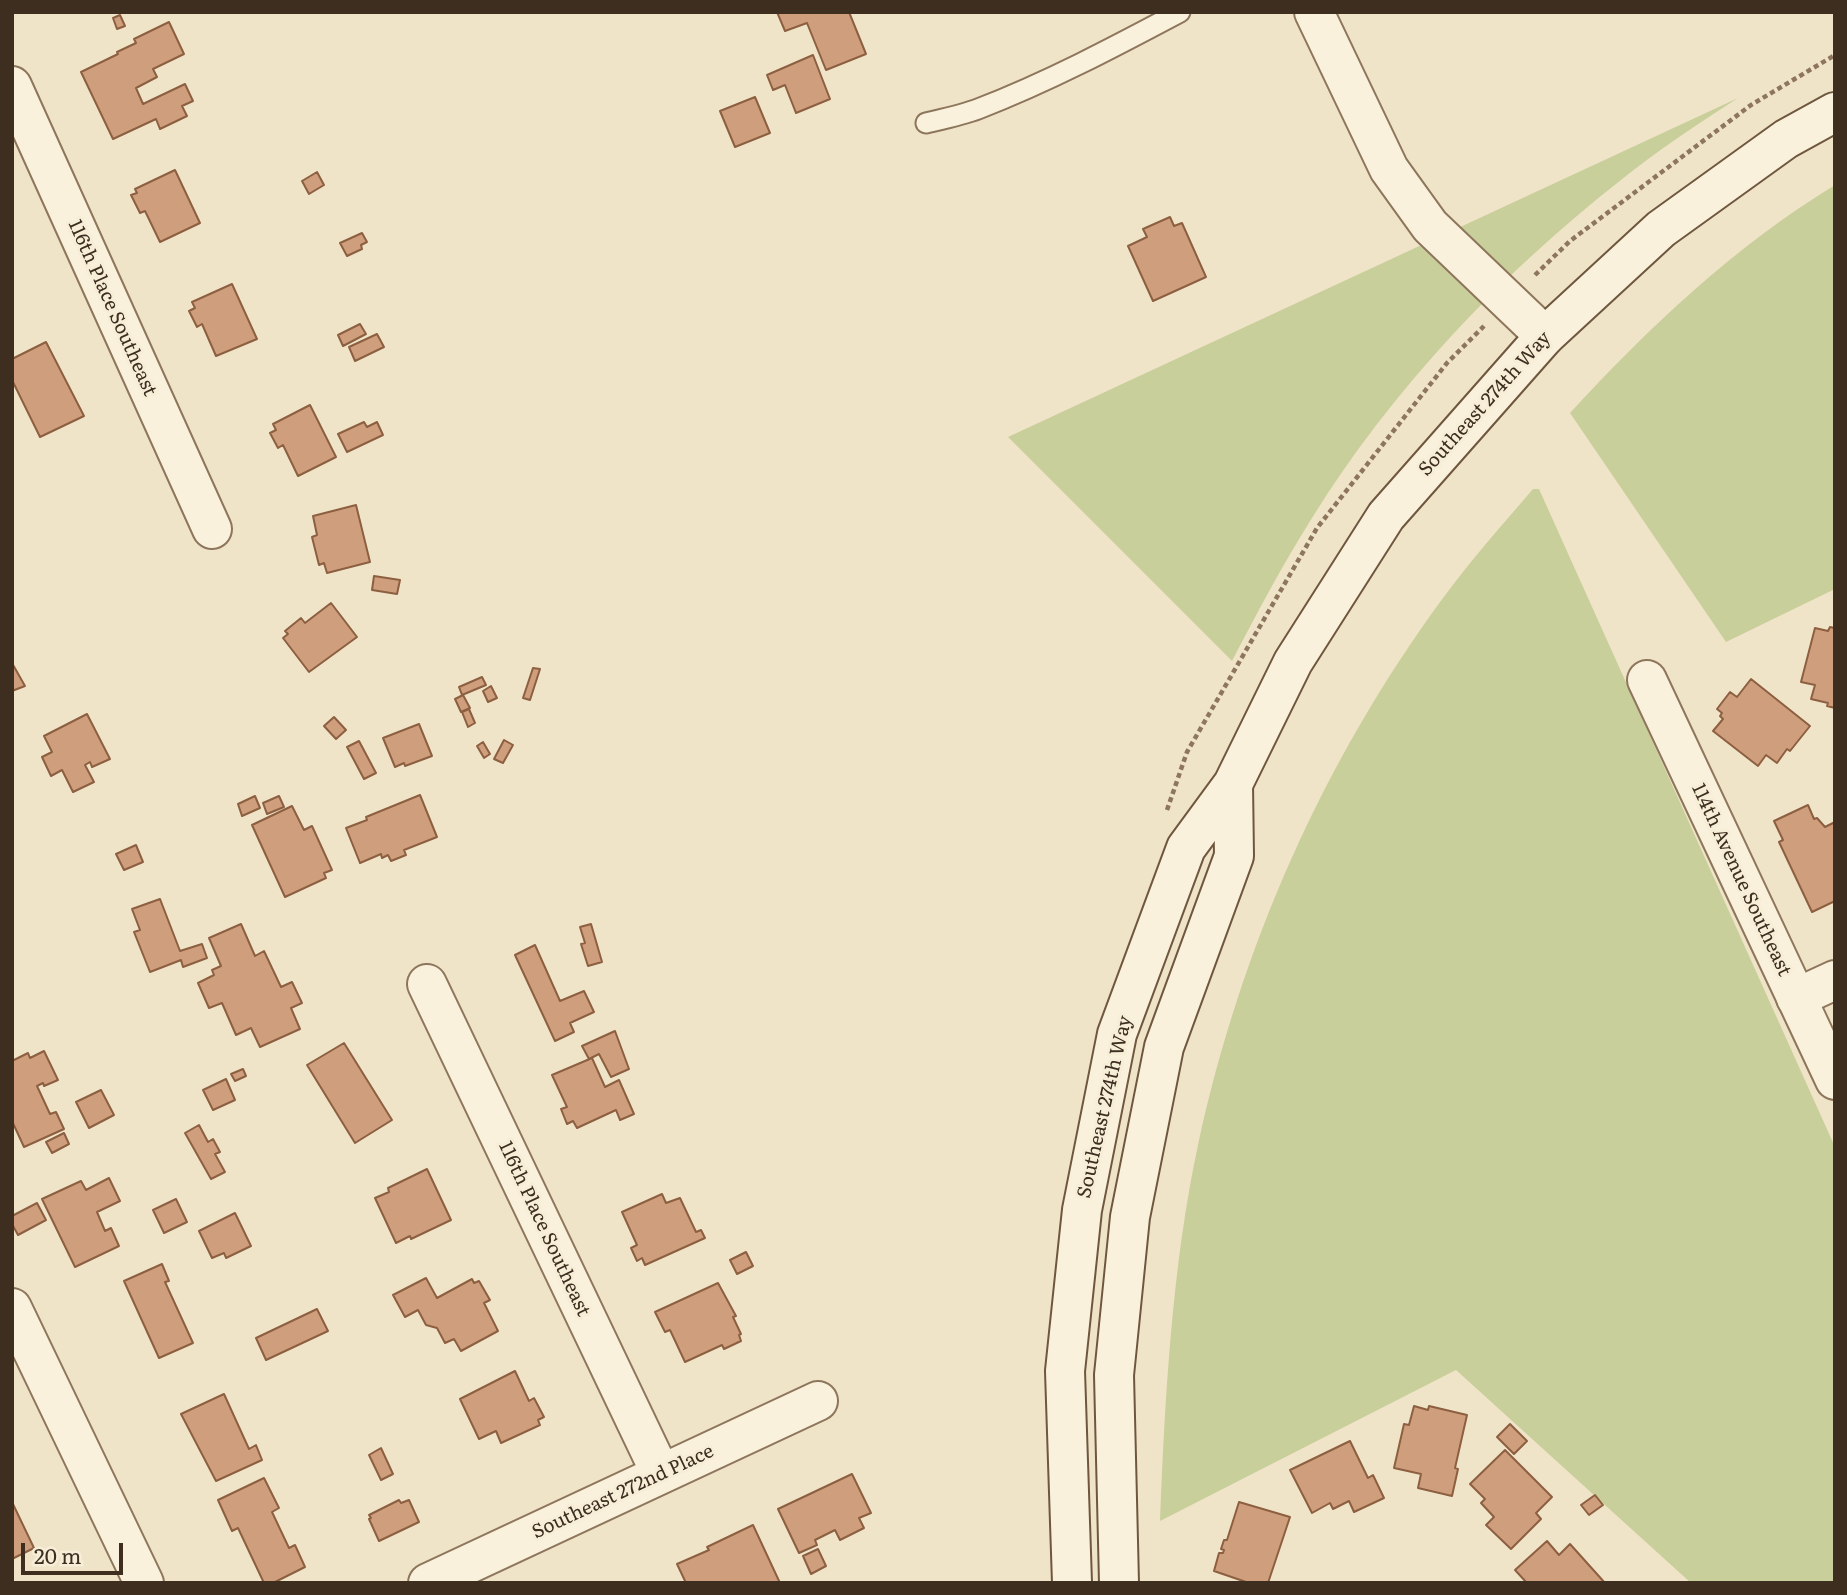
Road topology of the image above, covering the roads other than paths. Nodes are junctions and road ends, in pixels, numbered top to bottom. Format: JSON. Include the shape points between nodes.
{"nodes":[{"id":1,"x":1180,"y":12,"type":"edge"},
{"id":2,"x":1314,"y":12,"type":"edge"},
{"id":3,"x":12,"y":86,"type":"edge"},
{"id":4,"x":1835,"y":111,"type":"edge"},
{"id":5,"x":926,"y":123,"type":"dead end"},
{"id":6,"x":1545,"y":336,"type":"junction"},
{"id":7,"x":212,"y":529,"type":"dead end"},
{"id":8,"x":1647,"y":680,"type":"dead end"},
{"id":9,"x":1233,"y":784,"type":"junction"},
{"id":10,"x":1835,"y":980,"type":"edge"},
{"id":11,"x":427,"y":984,"type":"dead end"},
{"id":12,"x":1796,"y":998,"type":"junction"},
{"id":13,"x":1835,"y":1080,"type":"edge"},
{"id":14,"x":12,"y":1308,"type":"edge"},
{"id":15,"x":818,"y":1401,"type":"dead end"},
{"id":16,"x":661,"y":1475,"type":"junction"},
{"id":17,"x":144,"y":1583,"type":"edge"},
{"id":18,"x":428,"y":1583,"type":"edge"},
{"id":19,"x":1072,"y":1583,"type":"edge"},
{"id":20,"x":1119,"y":1583,"type":"edge"}],
"edges":[{"from":1,"to":5,"type":"lane","via":[[1092,59],[977,110]]},
{"from":2,"to":6,"type":"street","via":[[1389,169],[1430,226]]},
{"from":3,"to":7,"type":"street","name":"116th Place Southeast"},
{"from":4,"to":6,"type":"street","name":"Southeast 274th Way","via":[[1786,139],[1661,229]]},
{"from":6,"to":9,"type":"street","name":"Southeast 274th Way","via":[[1386,516],[1293,662]]},
{"from":8,"to":12,"type":"street","name":"114th Avenue Southeast"},
{"from":9,"to":19,"type":"street","name":"Southeast 274th Way","via":[[1186,848],[1117,1034],[1082,1210],[1065,1371]]},
{"from":9,"to":20,"type":"street","name":"Southeast 274th Way","via":[[1234,856],[1164,1048],[1130,1217],[1114,1375]]},
{"from":10,"to":12,"type":"street"},
{"from":11,"to":16,"type":"street","name":"116th Place Southeast"},
{"from":12,"to":13,"type":"street","name":"114th Avenue Southeast"},
{"from":14,"to":17,"type":"street"},
{"from":15,"to":16,"type":"street","name":"Southeast 272nd Place"},
{"from":16,"to":18,"type":"street","name":"Southeast 272nd Place"}]}
